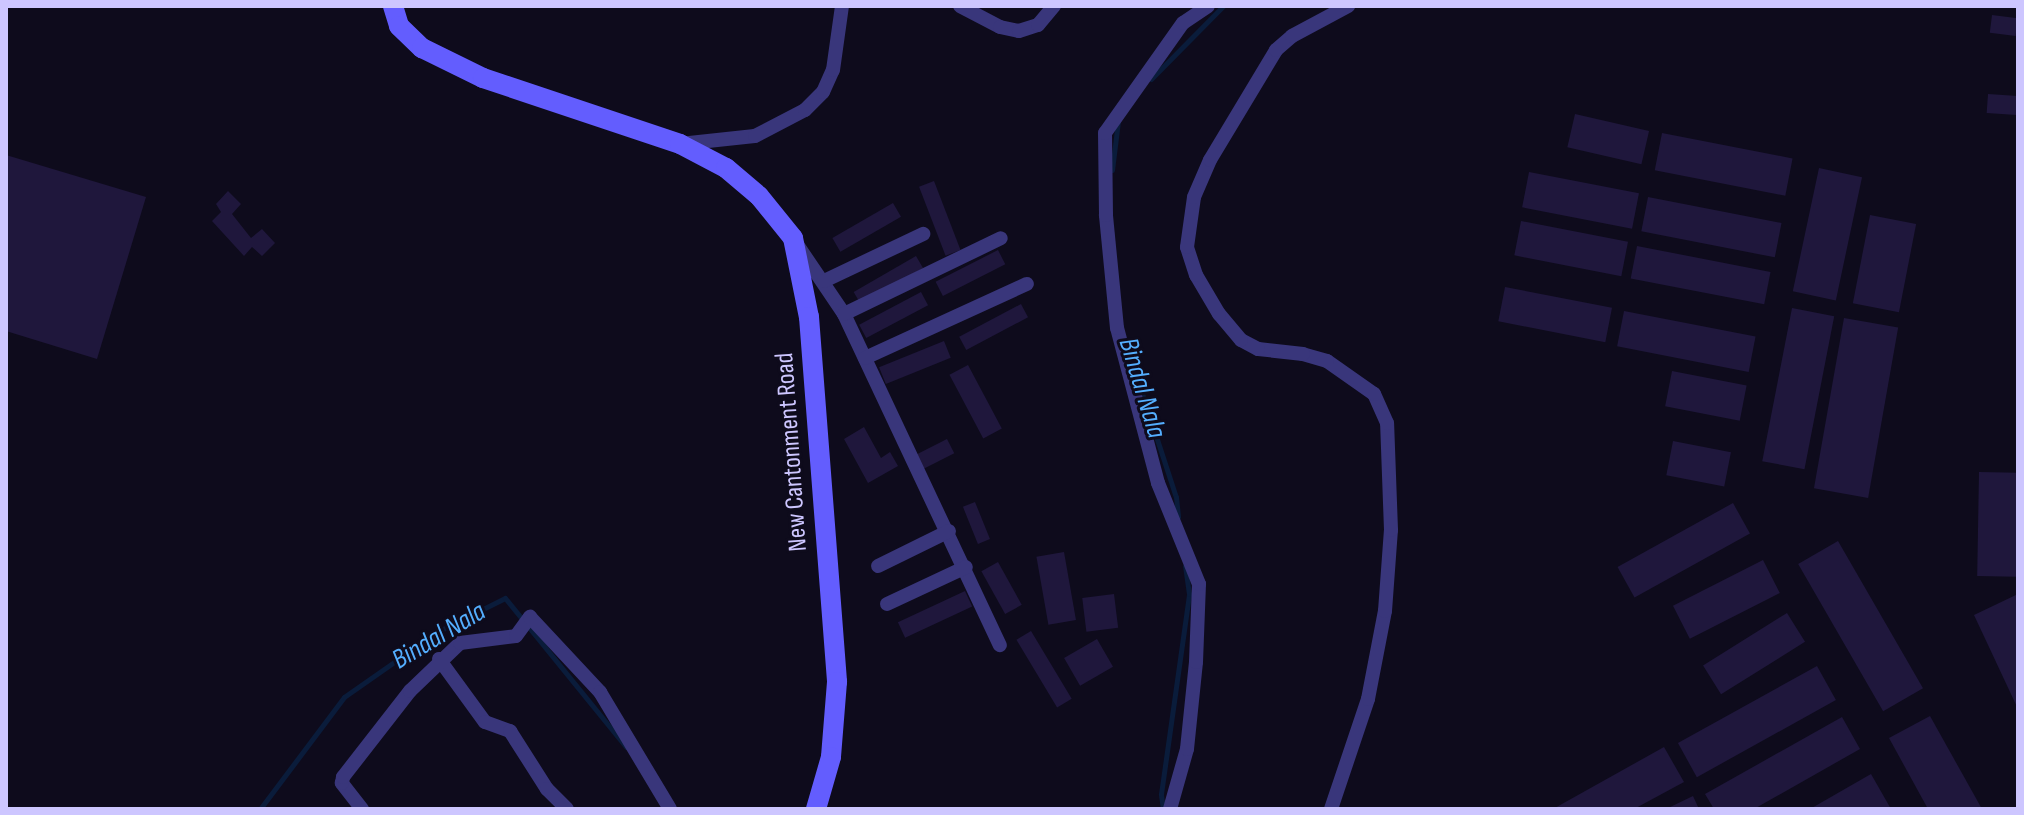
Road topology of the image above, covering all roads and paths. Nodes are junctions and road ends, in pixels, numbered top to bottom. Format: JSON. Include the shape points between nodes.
{"nodes":[{"id":1,"x":393,"y":6,"type":"edge"},
{"id":2,"x":842,"y":6,"type":"edge"},
{"id":3,"x":960,"y":6,"type":"edge"},
{"id":4,"x":1054,"y":6,"type":"edge"},
{"id":5,"x":1208,"y":6,"type":"edge"},
{"id":6,"x":1348,"y":6,"type":"edge"},
{"id":7,"x":680,"y":144,"type":"junction"},
{"id":8,"x":923,"y":234,"type":"dead end"},
{"id":9,"x":793,"y":238,"type":"junction"},
{"id":10,"x":1001,"y":238,"type":"dead end"},
{"id":11,"x":824,"y":281,"type":"junction"},
{"id":12,"x":1027,"y":284,"type":"dead end"},
{"id":13,"x":844,"y":314,"type":"junction"},
{"id":14,"x":865,"y":358,"type":"junction"},
{"id":15,"x":949,"y":531,"type":"junction"},
{"id":16,"x":878,"y":566,"type":"dead end"},
{"id":17,"x":966,"y":567,"type":"junction"},
{"id":18,"x":887,"y":604,"type":"dead end"},
{"id":19,"x":1000,"y":645,"type":"dead end"},
{"id":20,"x":439,"y":659,"type":"junction"},
{"id":21,"x":362,"y":809,"type":"edge"},
{"id":22,"x":567,"y":809,"type":"edge"},
{"id":23,"x":670,"y":809,"type":"edge"},
{"id":24,"x":816,"y":809,"type":"edge"},
{"id":25,"x":1170,"y":809,"type":"edge"},
{"id":26,"x":1331,"y":809,"type":"edge"}],
"edges":[{"from":1,"to":7,"type":"street","name":"New Cantonment Road","via":[[399,26],[422,48],[483,78]]},
{"from":2,"to":7,"type":"street","name":"New Cantonment Road","via":[[833,70],[823,92],[805,110],[755,136]]},
{"from":3,"to":4,"type":"street","via":[[1019,31],[1038,25]]},
{"from":5,"to":25,"type":"street","via":[[1183,23],[1105,133],[1106,215],[1117,328],[1158,483],[1199,584],[1187,749]]},
{"from":6,"to":26,"type":"street","via":[[1276,50],[1210,160],[1194,197],[1187,247],[1196,275],[1241,340],[1258,349],[1327,361],[1374,394],[1387,423],[1391,530],[1385,611],[1368,699]]},
{"from":7,"to":9,"type":"street","name":"New Cantonment Road","via":[[737,177]]},
{"from":8,"to":11,"type":"street"},
{"from":9,"to":11,"type":"street"},
{"from":9,"to":24,"type":"street","name":"New Cantonment Road","via":[[809,317],[837,682],[831,757]]},
{"from":10,"to":13,"type":"street"},
{"from":11,"to":13,"type":"street"},
{"from":12,"to":14,"type":"street"},
{"from":13,"to":14,"type":"street"},
{"from":14,"to":15,"type":"street"},
{"from":15,"to":16,"type":"street"},
{"from":15,"to":17,"type":"street"},
{"from":17,"to":18,"type":"street"},
{"from":17,"to":19,"type":"street"},
{"from":20,"to":21,"type":"street","via":[[345,773],[342,783]]},
{"from":20,"to":22,"type":"street","via":[[485,722],[510,731],[547,789]]},
{"from":20,"to":23,"type":"street","via":[[470,639],[516,636],[530,617],[600,692]]}]}
